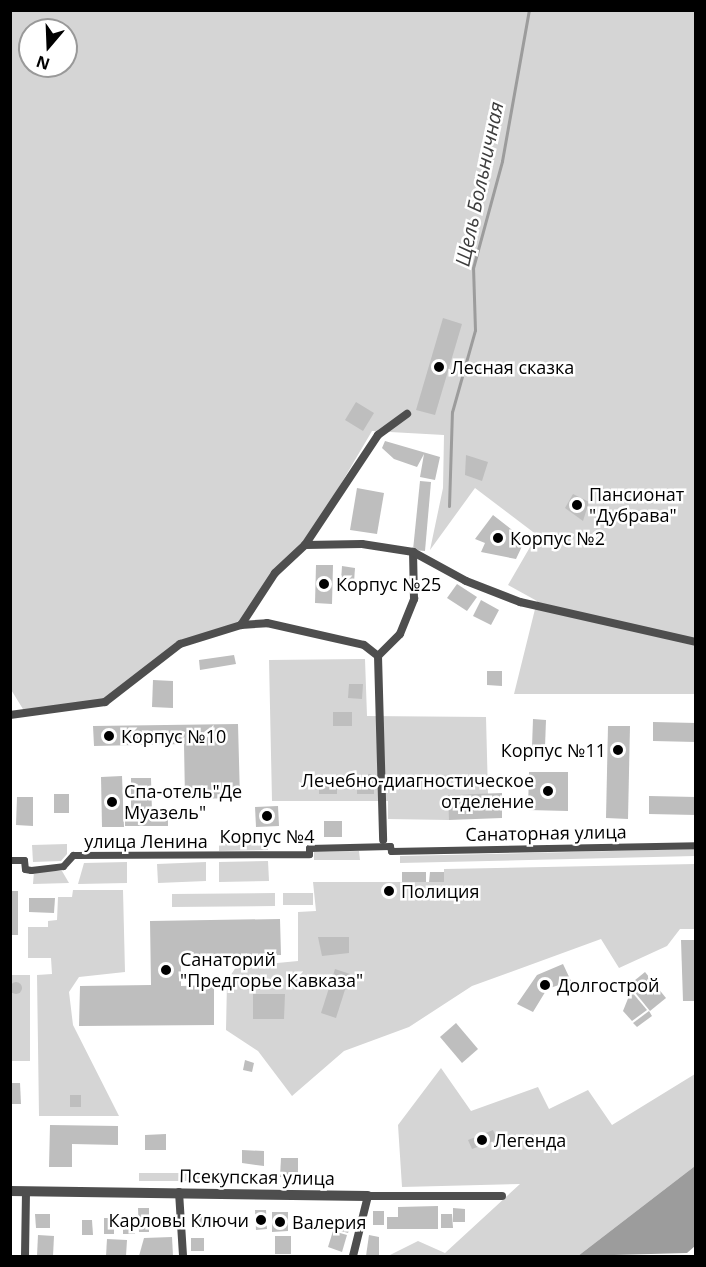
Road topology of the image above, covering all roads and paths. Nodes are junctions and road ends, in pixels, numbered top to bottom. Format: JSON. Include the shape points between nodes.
{"nodes":[{"id":1,"x":407,"y":414,"type":"dead end"},
{"id":2,"x":305,"y":544,"type":"junction"},
{"id":3,"x":413,"y":552,"type":"junction"},
{"id":4,"x":241,"y":625,"type":"junction"},
{"id":5,"x":696,"y":642,"type":"edge"},
{"id":6,"x":378,"y":657,"type":"junction"},
{"id":7,"x":10,"y":715,"type":"edge"},
{"id":8,"x":383,"y":840,"type":"dead end"},
{"id":9,"x":696,"y":845,"type":"edge"},
{"id":10,"x":397,"y":851,"type":"joint"},
{"id":11,"x":10,"y":860,"type":"edge"},
{"id":12,"x":10,"y":1191,"type":"edge"},
{"id":13,"x":26,"y":1191,"type":"junction"},
{"id":14,"x":179,"y":1192,"type":"junction"},
{"id":15,"x":368,"y":1196,"type":"junction"},
{"id":16,"x":502,"y":1196,"type":"dead end"},
{"id":17,"x":25,"y":1257,"type":"edge"},
{"id":18,"x":183,"y":1257,"type":"edge"},
{"id":19,"x":353,"y":1257,"type":"edge"}],
"edges":[{"from":1,"to":2,"type":"street","via":[[378,435]]},
{"from":2,"to":3,"type":"street","via":[[352,543]]},
{"from":2,"to":4,"type":"street","via":[[275,573]]},
{"from":3,"to":5,"type":"street","via":[[466,581],[520,602]]},
{"from":3,"to":6,"type":"street","via":[[414,599],[400,634]]},
{"from":4,"to":6,"type":"street","via":[[267,623],[364,645]]},
{"from":4,"to":7,"type":"street","via":[[180,644],[105,702],[43,707]]},
{"from":6,"to":8,"type":"street"},
{"from":9,"to":10,"type":"street","name":"Санаторная улица"},
{"from":10,"to":11,"type":"street","name":"улица Ленина","via":[[390,851],[390,846],[309,848],[309,854],[73,855],[63,866],[31,870],[25,869],[24,860]]},
{"from":12,"to":13,"type":"street","name":"Псекупская улица"},
{"from":13,"to":14,"type":"street","name":"Псекупская улица"},
{"from":13,"to":17,"type":"street"},
{"from":14,"to":15,"type":"street","name":"Псекупская улица"},
{"from":14,"to":18,"type":"street"},
{"from":15,"to":16,"type":"street","name":"Псекупская улица"},
{"from":15,"to":19,"type":"street"}]}
